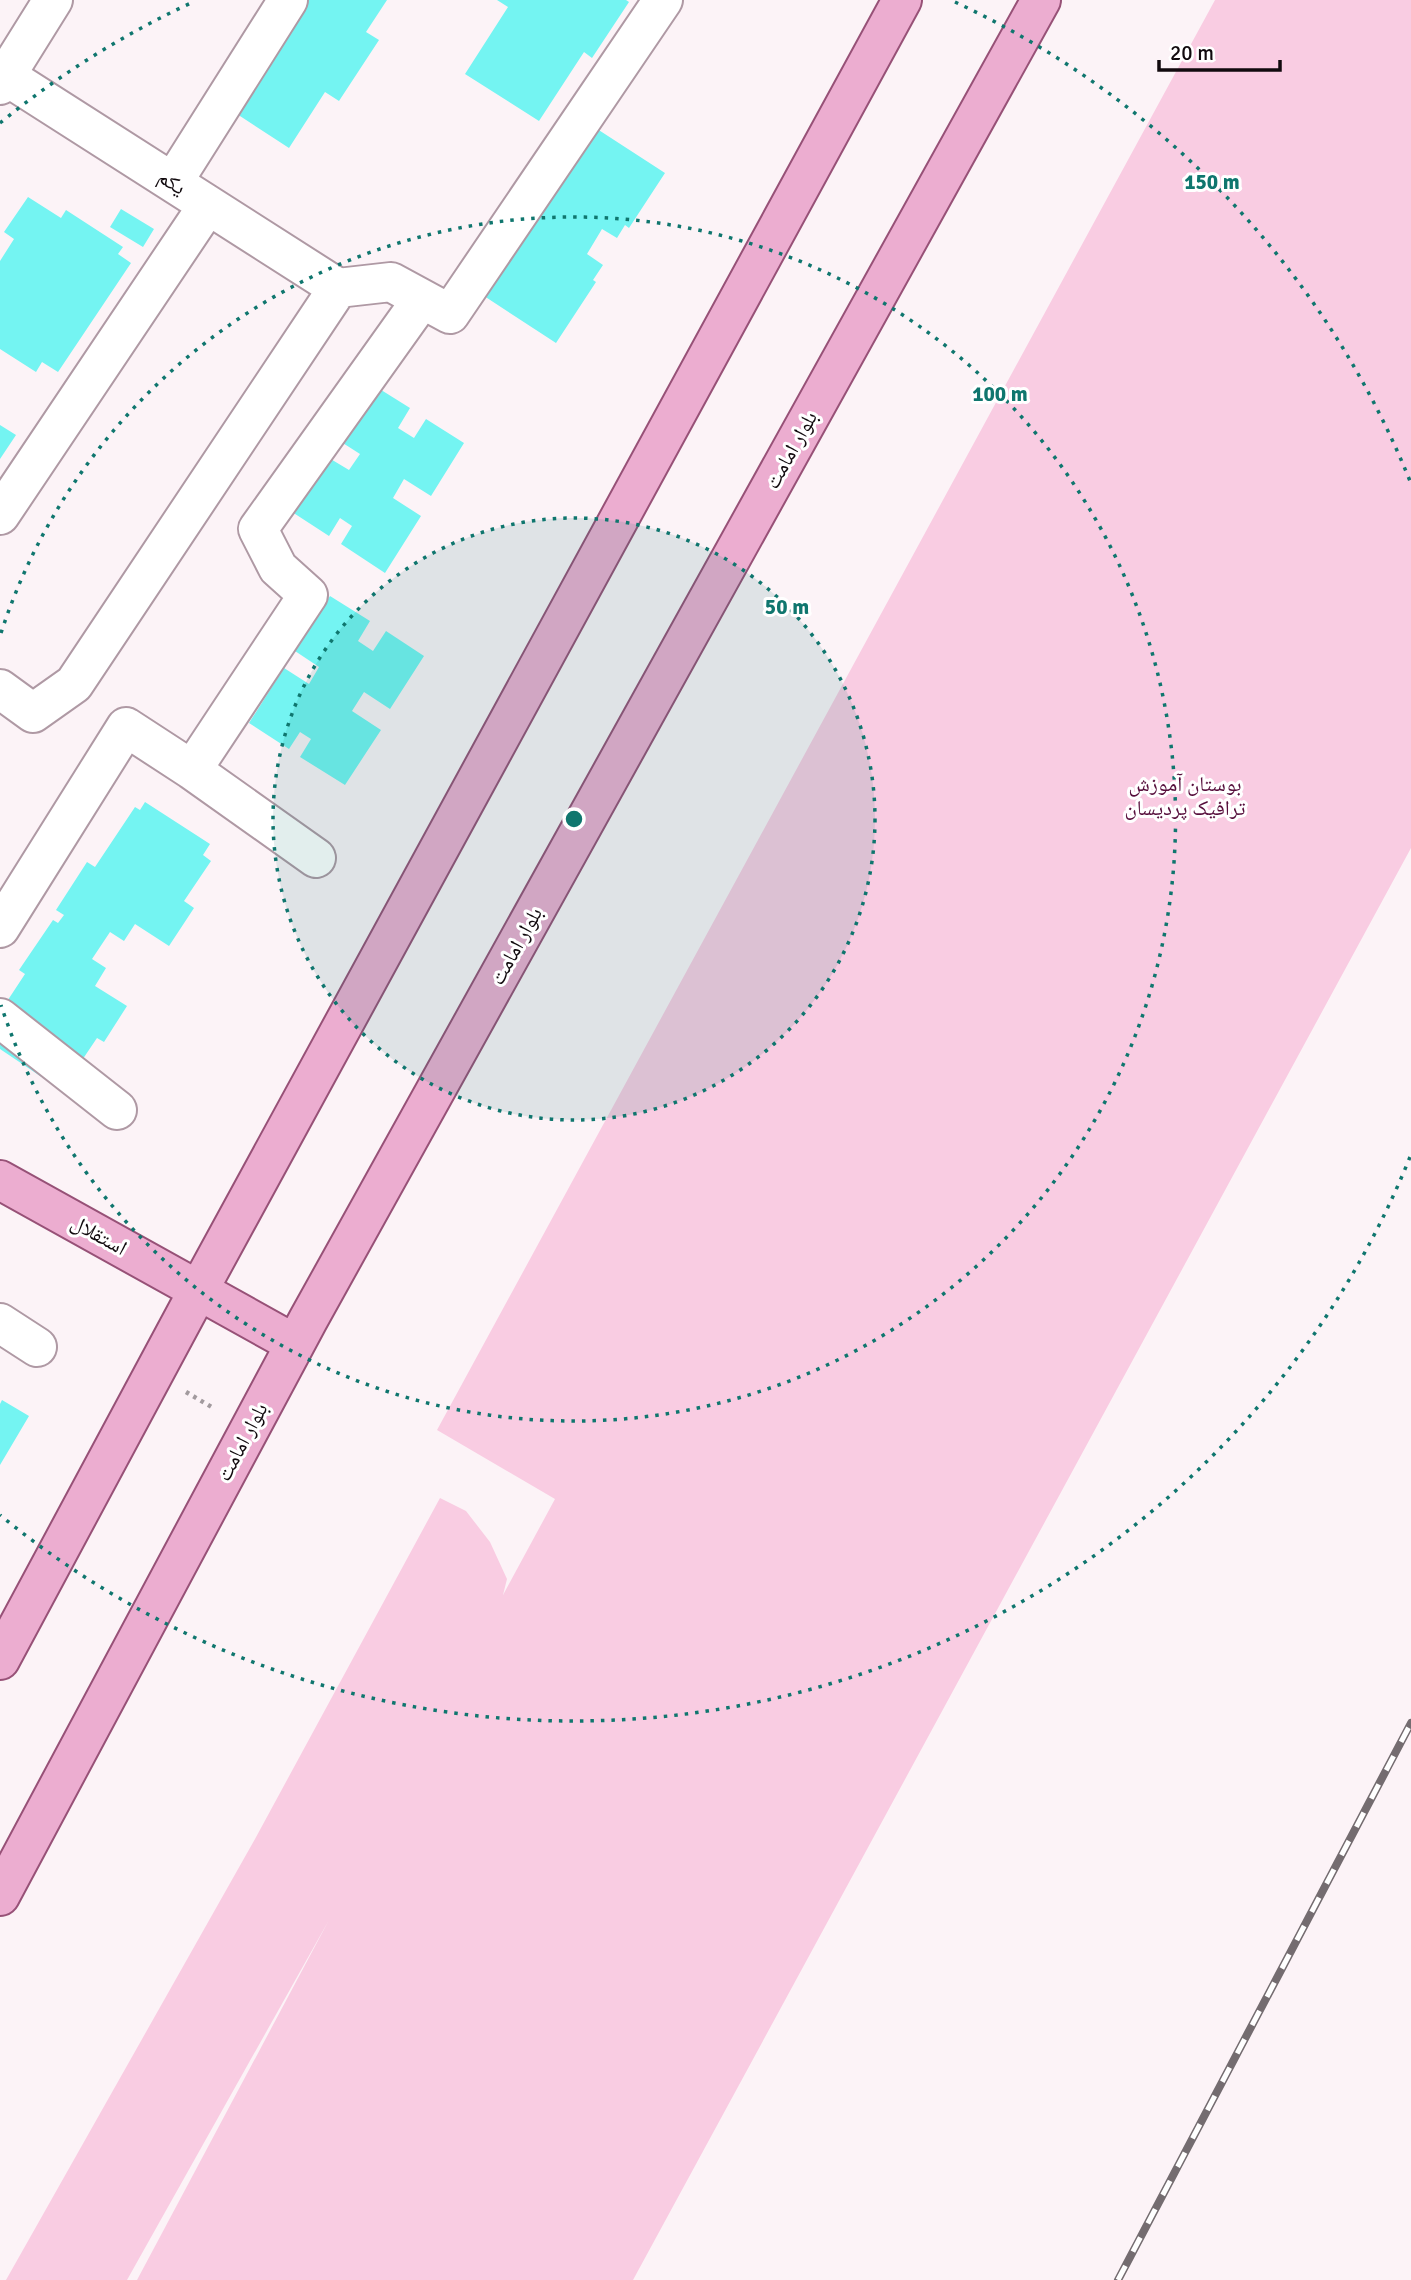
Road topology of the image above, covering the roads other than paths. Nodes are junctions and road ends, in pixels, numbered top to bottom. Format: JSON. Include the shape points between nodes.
{"nodes":[{"id":1,"x":53,"y":0,"type":"edge"},
{"id":2,"x":288,"y":0,"type":"edge"},
{"id":3,"x":663,"y":0,"type":"edge"},
{"id":4,"x":902,"y":0,"type":"edge"},
{"id":5,"x":1041,"y":0,"type":"edge"},
{"id":6,"x":3,"y":80,"type":"edge"},
{"id":7,"x":173,"y":182,"type":"junction"},
{"id":8,"x":208,"y":205,"type":"junction"},
{"id":9,"x":338,"y":288,"type":"junction"},
{"id":10,"x":422,"y":299,"type":"junction"},
{"id":11,"x":0,"y":515,"type":"edge"},
{"id":12,"x":0,"y":689,"type":"edge"},
{"id":13,"x":192,"y":770,"type":"junction"},
{"id":14,"x":316,"y":858,"type":"dead end"},
{"id":15,"x":0,"y":928,"type":"edge"},
{"id":16,"x":0,"y":1018,"type":"edge"},
{"id":17,"x":117,"y":1110,"type":"dead end"},
{"id":18,"x":0,"y":1180,"type":"edge"},
{"id":19,"x":198,"y":1291,"type":"junction"},
{"id":20,"x":0,"y":1323,"type":"edge"},
{"id":21,"x":295,"y":1344,"type":"junction"},
{"id":22,"x":37,"y":1347,"type":"dead end"},
{"id":23,"x":0,"y":1660,"type":"edge"},
{"id":24,"x":0,"y":1896,"type":"edge"}],
"edges":[{"from":1,"to":6,"type":"street"},
{"from":2,"to":7,"type":"street"},
{"from":3,"to":10,"type":"street","via":[[450,314]]},
{"from":4,"to":19,"type":"main road"},
{"from":5,"to":21,"type":"main road","name":"بلوار امامت"},
{"from":6,"to":7,"type":"street","name":"یکم"},
{"from":7,"to":8,"type":"street","name":"یکم"},
{"from":8,"to":9,"type":"street","name":"یکم"},
{"from":8,"to":11,"type":"street"},
{"from":9,"to":10,"type":"street","via":[[391,282]]},
{"from":9,"to":12,"type":"street","via":[[74,684],[33,713]]},
{"from":10,"to":13,"type":"street","via":[[258,529],[278,568],[307,595]]},
{"from":13,"to":14,"type":"street"},
{"from":13,"to":15,"type":"street","via":[[126,727]]},
{"from":16,"to":17,"type":"street"},
{"from":18,"to":19,"type":"main road","name":"استقلال"},
{"from":19,"to":21,"type":"main road","name":"استقلال"},
{"from":19,"to":23,"type":"main road"},
{"from":20,"to":22,"type":"street"},
{"from":21,"to":24,"type":"main road","name":"بلوار امامت"}]}
